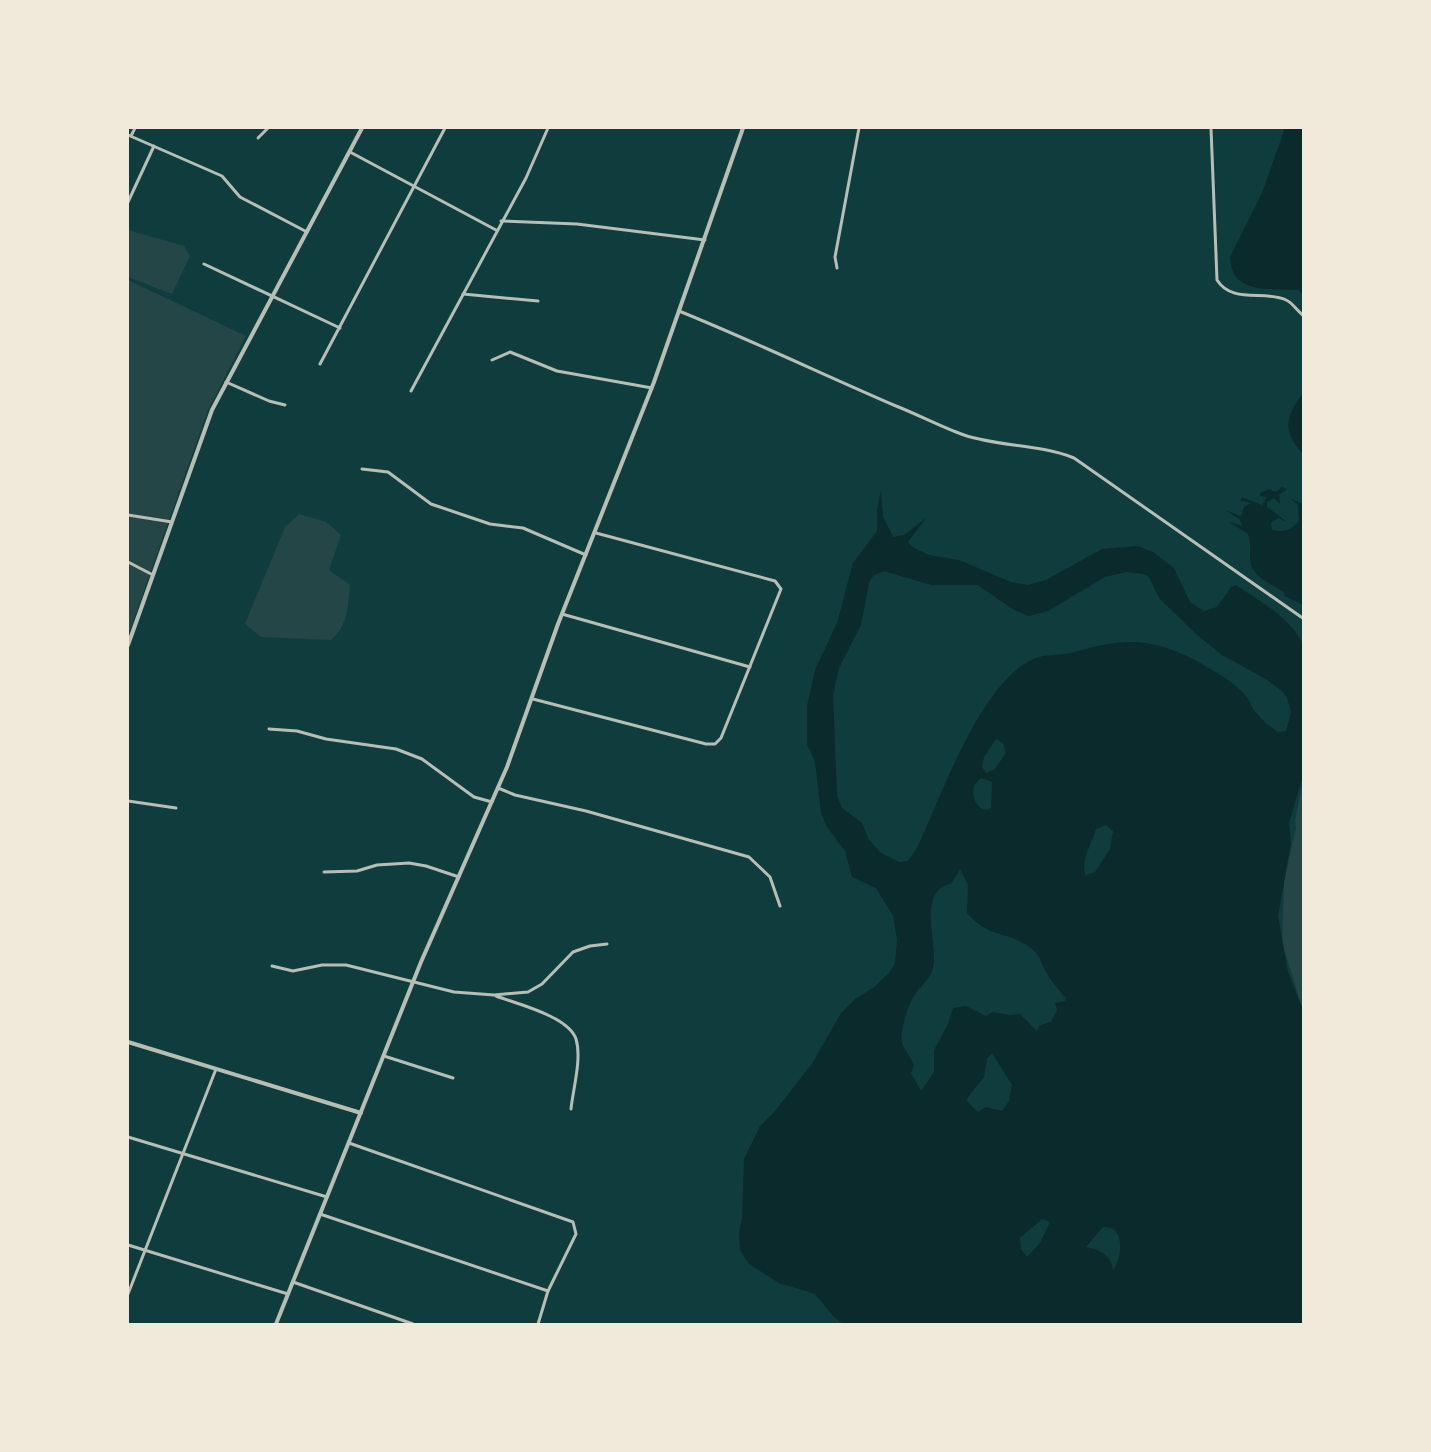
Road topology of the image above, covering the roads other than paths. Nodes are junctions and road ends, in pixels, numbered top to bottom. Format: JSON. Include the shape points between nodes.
{"nodes":[{"id":1,"x":135,"y":128,"type":"edge"},
{"id":2,"x":268,"y":128,"type":"edge"},
{"id":3,"x":362,"y":128,"type":"edge"},
{"id":4,"x":445,"y":128,"type":"edge"},
{"id":5,"x":548,"y":128,"type":"edge"},
{"id":6,"x":743,"y":128,"type":"edge"},
{"id":7,"x":859,"y":128,"type":"edge"},
{"id":8,"x":1210,"y":128,"type":"edge"},
{"id":9,"x":129,"y":136,"type":"edge"},
{"id":10,"x":258,"y":138,"type":"dead end"},
{"id":11,"x":154,"y":146,"type":"junction"},
{"id":12,"x":350,"y":152,"type":"junction"},
{"id":13,"x":414,"y":188,"type":"junction"},
{"id":14,"x":128,"y":202,"type":"edge"},
{"id":15,"x":501,"y":221,"type":"junction"},
{"id":16,"x":496,"y":230,"type":"junction"},
{"id":17,"x":307,"y":232,"type":"junction"},
{"id":18,"x":705,"y":240,"type":"junction"},
{"id":19,"x":204,"y":264,"type":"dead end"},
{"id":20,"x":837,"y":268,"type":"dead end"},
{"id":21,"x":463,"y":294,"type":"junction"},
{"id":22,"x":273,"y":295,"type":"junction"},
{"id":23,"x":538,"y":301,"type":"dead end"},
{"id":24,"x":679,"y":311,"type":"junction"},
{"id":25,"x":1304,"y":316,"type":"edge"},
{"id":26,"x":340,"y":328,"type":"junction"},
{"id":27,"x":492,"y":360,"type":"dead end"},
{"id":28,"x":320,"y":364,"type":"dead end"},
{"id":29,"x":226,"y":382,"type":"junction"},
{"id":30,"x":652,"y":388,"type":"junction"},
{"id":31,"x":411,"y":391,"type":"dead end"},
{"id":32,"x":285,"y":405,"type":"dead end"},
{"id":33,"x":362,"y":470,"type":"dead end"},
{"id":34,"x":128,"y":515,"type":"edge"},
{"id":35,"x":172,"y":522,"type":"junction"},
{"id":36,"x":596,"y":533,"type":"junction"},
{"id":37,"x":586,"y":555,"type":"junction"},
{"id":38,"x":128,"y":562,"type":"edge"},
{"id":39,"x":153,"y":575,"type":"junction"},
{"id":40,"x":562,"y":614,"type":"junction"},
{"id":41,"x":1304,"y":619,"type":"edge"},
{"id":42,"x":128,"y":645,"type":"edge"},
{"id":43,"x":750,"y":667,"type":"junction"},
{"id":44,"x":533,"y":699,"type":"junction"},
{"id":45,"x":269,"y":729,"type":"dead end"},
{"id":46,"x":498,"y":788,"type":"junction"},
{"id":47,"x":128,"y":801,"type":"edge"},
{"id":48,"x":492,"y":802,"type":"junction"},
{"id":49,"x":176,"y":808,"type":"dead end"},
{"id":50,"x":324,"y":872,"type":"dead end"},
{"id":51,"x":460,"y":878,"type":"junction"},
{"id":52,"x":780,"y":906,"type":"dead end"},
{"id":53,"x":607,"y":944,"type":"dead end"},
{"id":54,"x":272,"y":966,"type":"dead end"},
{"id":55,"x":413,"y":983,"type":"junction"},
{"id":56,"x":494,"y":995,"type":"junction"},
{"id":57,"x":128,"y":1042,"type":"edge"},
{"id":58,"x":384,"y":1056,"type":"junction"},
{"id":59,"x":216,"y":1069,"type":"junction"},
{"id":60,"x":453,"y":1078,"type":"dead end"},
{"id":61,"x":571,"y":1109,"type":"dead end"},
{"id":62,"x":361,"y":1113,"type":"junction"},
{"id":63,"x":128,"y":1137,"type":"edge"},
{"id":64,"x":349,"y":1143,"type":"junction"},
{"id":65,"x":183,"y":1154,"type":"junction"},
{"id":66,"x":327,"y":1197,"type":"junction"},
{"id":67,"x":320,"y":1214,"type":"junction"},
{"id":68,"x":128,"y":1245,"type":"edge"},
{"id":69,"x":145,"y":1250,"type":"junction"},
{"id":70,"x":293,"y":1282,"type":"junction"},
{"id":71,"x":548,"y":1291,"type":"junction"},
{"id":72,"x":128,"y":1294,"type":"edge"},
{"id":73,"x":288,"y":1294,"type":"junction"},
{"id":74,"x":276,"y":1324,"type":"edge"},
{"id":75,"x":413,"y":1324,"type":"edge"},
{"id":76,"x":538,"y":1324,"type":"edge"}],
"edges":[{"from":1,"to":9,"type":"street"},
{"from":2,"to":10,"type":"street"},
{"from":3,"to":12,"type":"street"},
{"from":4,"to":13,"type":"street"},
{"from":5,"to":15,"type":"street"},
{"from":6,"to":18,"type":"street"},
{"from":7,"to":20,"type":"street","via":[[835,257]]},
{"from":8,"to":25,"type":"street","via":[[1217,280],[1222,287],[1238,294],[1288,301]]},
{"from":9,"to":11,"type":"street"},
{"from":11,"to":14,"type":"street"},
{"from":11,"to":17,"type":"street","via":[[222,176],[240,197]]},
{"from":12,"to":13,"type":"street"},
{"from":12,"to":17,"type":"street"},
{"from":13,"to":16,"type":"street"},
{"from":13,"to":26,"type":"street"},
{"from":15,"to":16,"type":"street"},
{"from":15,"to":18,"type":"street","via":[[577,224]]},
{"from":16,"to":21,"type":"street"},
{"from":17,"to":22,"type":"street"},
{"from":18,"to":24,"type":"street"},
{"from":19,"to":22,"type":"street"},
{"from":21,"to":23,"type":"street"},
{"from":21,"to":31,"type":"street"},
{"from":22,"to":26,"type":"street"},
{"from":22,"to":29,"type":"street"},
{"from":24,"to":30,"type":"street"},
{"from":24,"to":41,"type":"street","via":[[962,434],[996,444],[1054,450],[1074,458]]},
{"from":26,"to":28,"type":"street"},
{"from":27,"to":30,"type":"street","via":[[510,352],[557,370]]},
{"from":29,"to":32,"type":"street","via":[[268,402]]},
{"from":29,"to":35,"type":"street","via":[[203,430]]},
{"from":30,"to":36,"type":"street"},
{"from":33,"to":37,"type":"street","via":[[388,472],[431,504],[490,524],[523,528]]},
{"from":34,"to":35,"type":"street"},
{"from":35,"to":39,"type":"street"},
{"from":36,"to":37,"type":"street"},
{"from":36,"to":43,"type":"street","via":[[779,584]]},
{"from":37,"to":40,"type":"street"},
{"from":38,"to":39,"type":"street"},
{"from":39,"to":42,"type":"street"},
{"from":40,"to":43,"type":"street"},
{"from":40,"to":44,"type":"street"},
{"from":43,"to":44,"type":"street","via":[[716,744]]},
{"from":44,"to":46,"type":"street"},
{"from":45,"to":48,"type":"street","via":[[396,749],[429,763],[474,797]]},
{"from":46,"to":48,"type":"street"},
{"from":46,"to":52,"type":"street","via":[[748,857],[770,877]]},
{"from":47,"to":49,"type":"street"},
{"from":48,"to":51,"type":"street"},
{"from":50,"to":51,"type":"street","via":[[357,872],[377,865],[409,863]]},
{"from":51,"to":55,"type":"street"},
{"from":53,"to":56,"type":"street","via":[[573,952],[542,984],[528,992]]},
{"from":54,"to":55,"type":"street","via":[[293,971],[346,965]]},
{"from":55,"to":56,"type":"street"},
{"from":55,"to":58,"type":"street"},
{"from":56,"to":61,"type":"street","via":[[548,1016],[569,1029],[576,1041],[577,1054]]},
{"from":57,"to":59,"type":"street"},
{"from":58,"to":60,"type":"street"},
{"from":58,"to":62,"type":"street"},
{"from":59,"to":62,"type":"street"},
{"from":59,"to":65,"type":"street"},
{"from":62,"to":64,"type":"street"},
{"from":63,"to":65,"type":"street"},
{"from":64,"to":66,"type":"street"},
{"from":64,"to":71,"type":"street","via":[[563,1217],[576,1225],[576,1233]]},
{"from":65,"to":66,"type":"street"},
{"from":65,"to":69,"type":"street"},
{"from":66,"to":67,"type":"street"},
{"from":67,"to":70,"type":"street"},
{"from":67,"to":71,"type":"street"},
{"from":68,"to":69,"type":"street"},
{"from":69,"to":72,"type":"street"},
{"from":69,"to":73,"type":"street"},
{"from":70,"to":73,"type":"street"},
{"from":70,"to":75,"type":"street"},
{"from":71,"to":76,"type":"street"},
{"from":73,"to":74,"type":"street"}]}
